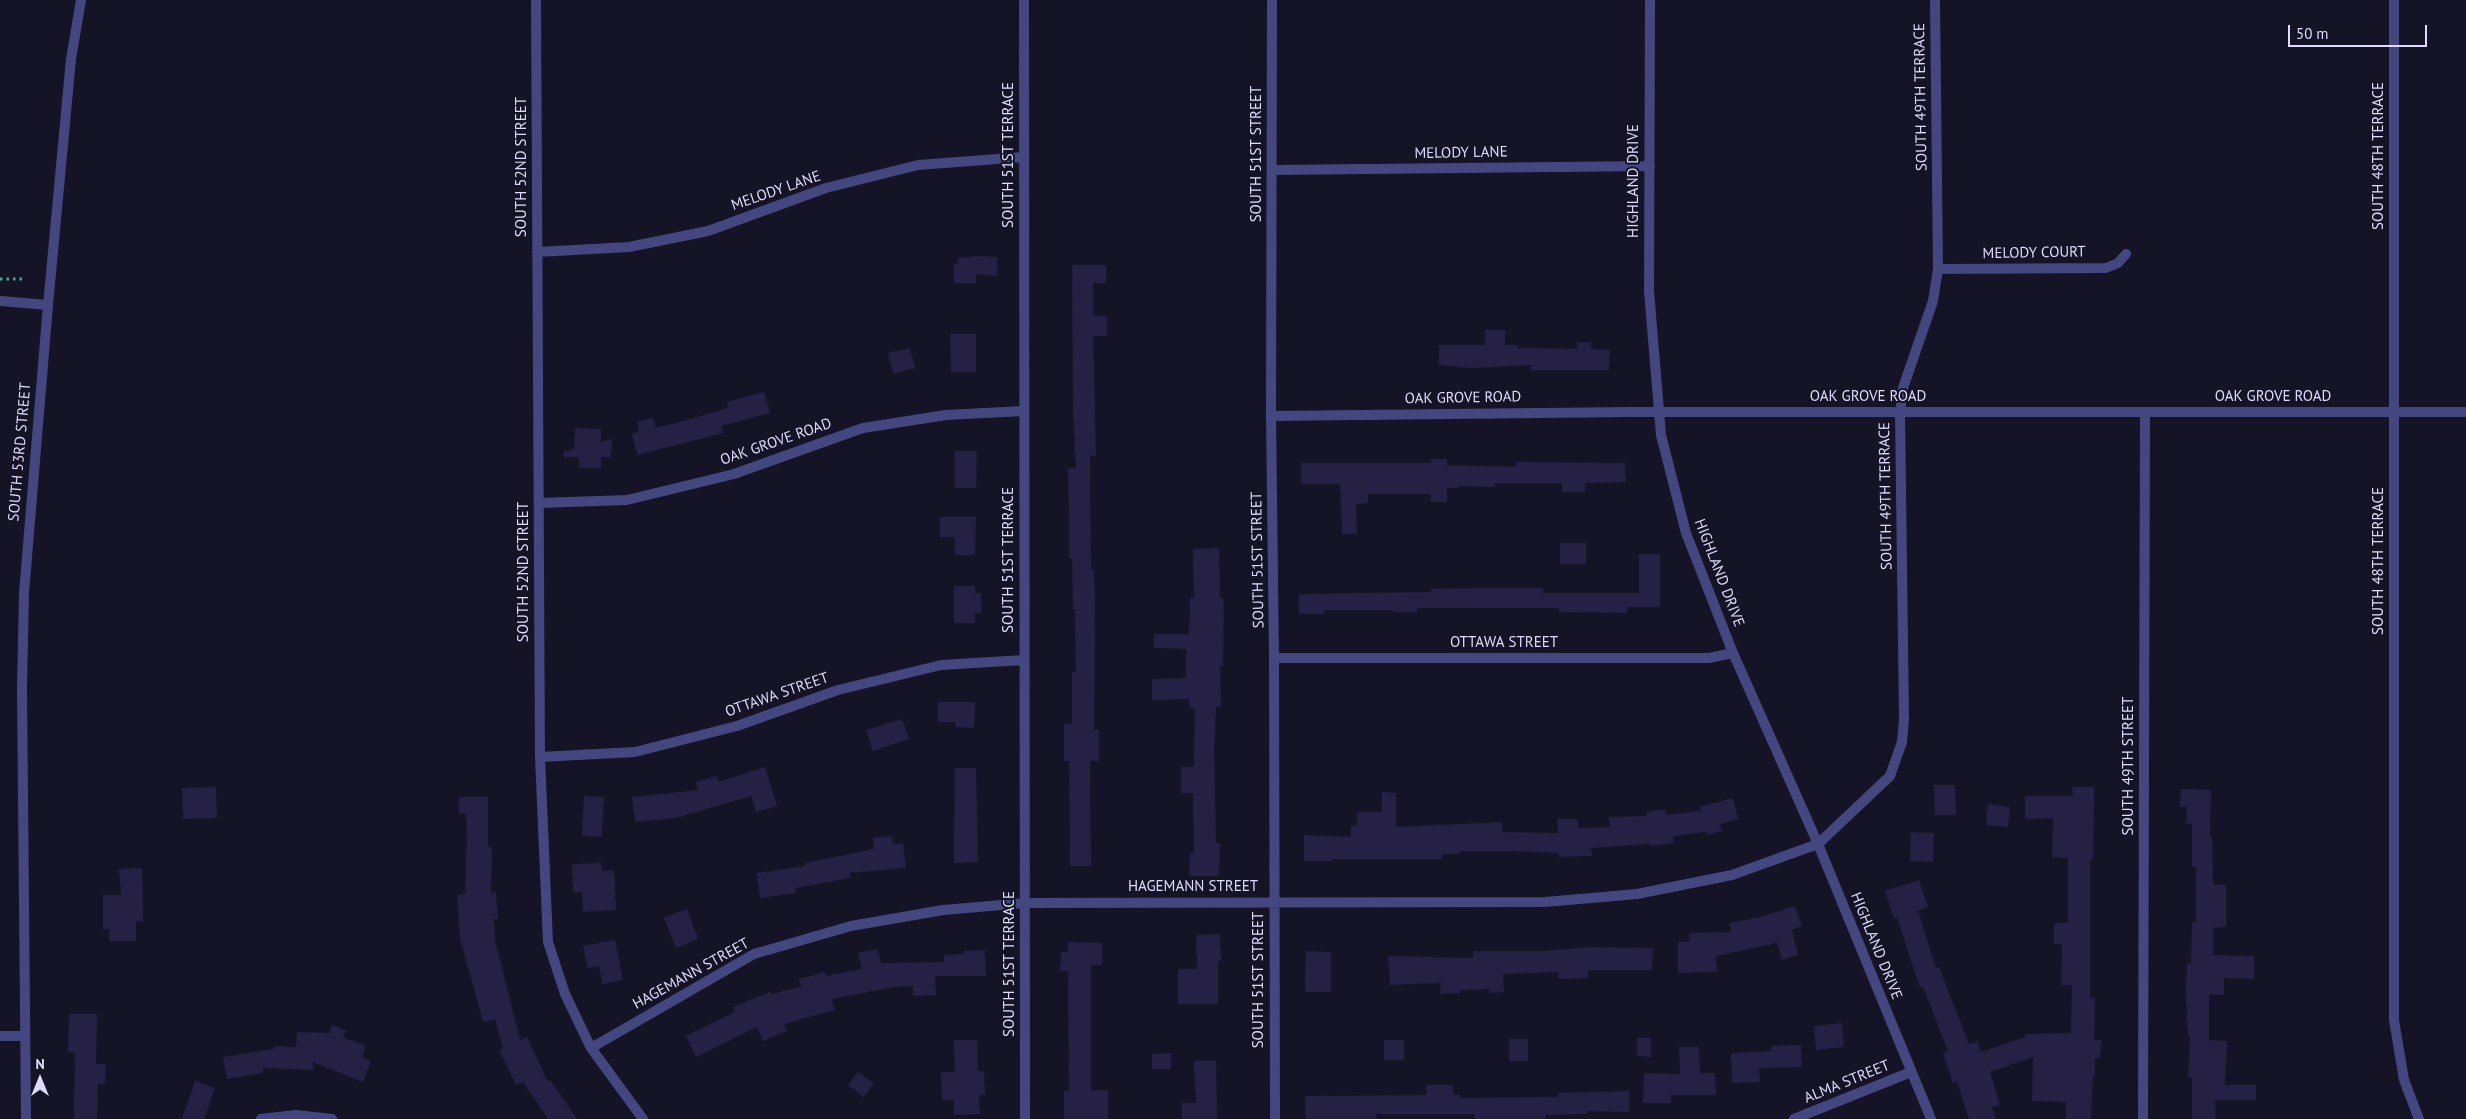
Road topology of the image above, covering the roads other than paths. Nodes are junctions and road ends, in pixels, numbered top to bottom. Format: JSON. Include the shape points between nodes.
{"nodes":[{"id":1,"x":81,"y":0,"type":"edge"},
{"id":2,"x":536,"y":0,"type":"edge"},
{"id":3,"x":1024,"y":0,"type":"edge"},
{"id":4,"x":1272,"y":0,"type":"edge"},
{"id":5,"x":1650,"y":0,"type":"edge"},
{"id":6,"x":1934,"y":0,"type":"edge"},
{"id":7,"x":2394,"y":0,"type":"edge"},
{"id":8,"x":1024,"y":157,"type":"junction"},
{"id":9,"x":1650,"y":166,"type":"junction"},
{"id":10,"x":1272,"y":170,"type":"junction"},
{"id":11,"x":537,"y":252,"type":"junction"},
{"id":12,"x":2126,"y":254,"type":"dead end"},
{"id":13,"x":1938,"y":269,"type":"junction"},
{"id":14,"x":0,"y":301,"type":"edge"},
{"id":15,"x":48,"y":305,"type":"junction"},
{"id":16,"x":1024,"y":410,"type":"junction"},
{"id":17,"x":1658,"y":412,"type":"junction"},
{"id":18,"x":1900,"y":412,"type":"junction"},
{"id":19,"x":2145,"y":412,"type":"junction"},
{"id":20,"x":2394,"y":412,"type":"junction"},
{"id":21,"x":2466,"y":412,"type":"edge"},
{"id":22,"x":1271,"y":416,"type":"junction"},
{"id":23,"x":539,"y":503,"type":"junction"},
{"id":24,"x":1733,"y":653,"type":"junction"},
{"id":25,"x":1274,"y":658,"type":"junction"},
{"id":26,"x":1024,"y":660,"type":"junction"},
{"id":27,"x":540,"y":756,"type":"junction"},
{"id":28,"x":1818,"y":844,"type":"junction"},
{"id":29,"x":1274,"y":902,"type":"junction"},
{"id":30,"x":1025,"y":903,"type":"junction"},
{"id":31,"x":0,"y":1036,"type":"edge"},
{"id":32,"x":25,"y":1036,"type":"junction"},
{"id":33,"x":591,"y":1048,"type":"junction"},
{"id":34,"x":1911,"y":1072,"type":"junction"},
{"id":35,"x":26,"y":1119,"type":"edge"},
{"id":36,"x":261,"y":1119,"type":"edge"},
{"id":37,"x":332,"y":1119,"type":"edge"},
{"id":38,"x":643,"y":1119,"type":"edge"},
{"id":39,"x":1025,"y":1119,"type":"edge"},
{"id":40,"x":1275,"y":1119,"type":"edge"},
{"id":41,"x":1794,"y":1119,"type":"edge"},
{"id":42,"x":1931,"y":1119,"type":"edge"},
{"id":43,"x":2142,"y":1119,"type":"edge"},
{"id":44,"x":2419,"y":1119,"type":"edge"}],
"edges":[{"from":1,"to":15,"type":"street","name":"SOUTH 53RD STREET","via":[[71,59]]},
{"from":2,"to":11,"type":"street","name":"SOUTH 52ND STREET"},
{"from":3,"to":8,"type":"street","name":"SOUTH 51ST TERRACE"},
{"from":4,"to":10,"type":"street","name":"SOUTH 51ST STREET"},
{"from":5,"to":9,"type":"street","name":"HIGHLAND DRIVE"},
{"from":6,"to":13,"type":"street","name":"SOUTH 49TH TERRACE"},
{"from":7,"to":20,"type":"street","name":"SOUTH 48TH TERRACE"},
{"from":8,"to":11,"type":"street","name":"MELODY LANE","via":[[918,165],[826,188],[708,231],[629,247]]},
{"from":8,"to":16,"type":"street","name":"SOUTH 51ST TERRACE"},
{"from":9,"to":10,"type":"street","name":"MELODY LANE"},
{"from":9,"to":17,"type":"street","name":"HIGHLAND DRIVE","via":[[1649,291]]},
{"from":10,"to":22,"type":"street","name":"SOUTH 51ST STREET"},
{"from":11,"to":23,"type":"street","name":"SOUTH 52ND STREET"},
{"from":12,"to":13,"type":"street","name":"MELODY COURT","via":[[2118,263],[2106,268]]},
{"from":13,"to":18,"type":"street","name":"SOUTH 49TH TERRACE","via":[[1933,301],[1903,388]]},
{"from":14,"to":15,"type":"street"},
{"from":15,"to":32,"type":"street","name":"SOUTH 53RD STREET","via":[[24,593]]},
{"from":16,"to":23,"type":"street","name":"OAK GROVE ROAD","via":[[946,414],[863,428],[734,474],[626,500]]},
{"from":16,"to":26,"type":"street","name":"SOUTH 51ST TERRACE"},
{"from":17,"to":18,"type":"street","name":"OAK GROVE ROAD"},
{"from":17,"to":22,"type":"street","name":"OAK GROVE ROAD"},
{"from":17,"to":24,"type":"street","name":"HIGHLAND DRIVE","via":[[1660,435],[1686,533]]},
{"from":18,"to":19,"type":"street","name":"OAK GROVE ROAD"},
{"from":18,"to":28,"type":"street","name":"SOUTH 49TH TERRACE","via":[[1902,742],[1890,776]]},
{"from":19,"to":20,"type":"street","name":"OAK GROVE ROAD"},
{"from":19,"to":43,"type":"street","name":"SOUTH 49TH STREET"},
{"from":20,"to":21,"type":"street","name":"OAK GROVE ROAD"},
{"from":20,"to":44,"type":"street","name":"SOUTH 48TH TERRACE","via":[[2394,1020],[2404,1080]]},
{"from":22,"to":25,"type":"street","name":"SOUTH 51ST STREET"},
{"from":23,"to":27,"type":"street","name":"SOUTH 52ND STREET"},
{"from":24,"to":25,"type":"street","name":"OTTAWA STREET","via":[[1709,658]]},
{"from":24,"to":28,"type":"street","name":"HIGHLAND DRIVE"},
{"from":25,"to":29,"type":"street","name":"SOUTH 51ST STREET"},
{"from":26,"to":27,"type":"street","name":"OTTAWA STREET","via":[[940,664],[838,690],[737,726],[635,752]]},
{"from":26,"to":30,"type":"street","name":"SOUTH 51ST TERRACE"},
{"from":27,"to":33,"type":"street","name":"SOUTH 52ND STREET","via":[[548,942],[564,994]]},
{"from":28,"to":29,"type":"street","name":"HAGEMANN STREET","via":[[1732,875],[1637,894],[1545,902]]},
{"from":28,"to":34,"type":"street","name":"HIGHLAND DRIVE"},
{"from":29,"to":30,"type":"street","name":"HAGEMANN STREET"},
{"from":29,"to":40,"type":"street","name":"SOUTH 51ST STREET"},
{"from":30,"to":33,"type":"street","name":"HAGEMANN STREET","via":[[943,910],[851,926],[754,954]]},
{"from":30,"to":39,"type":"street","name":"SOUTH 51ST TERRACE"},
{"from":31,"to":32,"type":"street"},
{"from":32,"to":35,"type":"street","name":"SOUTH 53RD STREET"},
{"from":33,"to":38,"type":"street","name":"SOUTH 52ND STREET"},
{"from":34,"to":41,"type":"street","name":"ALMA STREET"},
{"from":34,"to":42,"type":"street","name":"HIGHLAND DRIVE"},
{"from":36,"to":37,"type":"street","via":[[296,1115]]}]}
